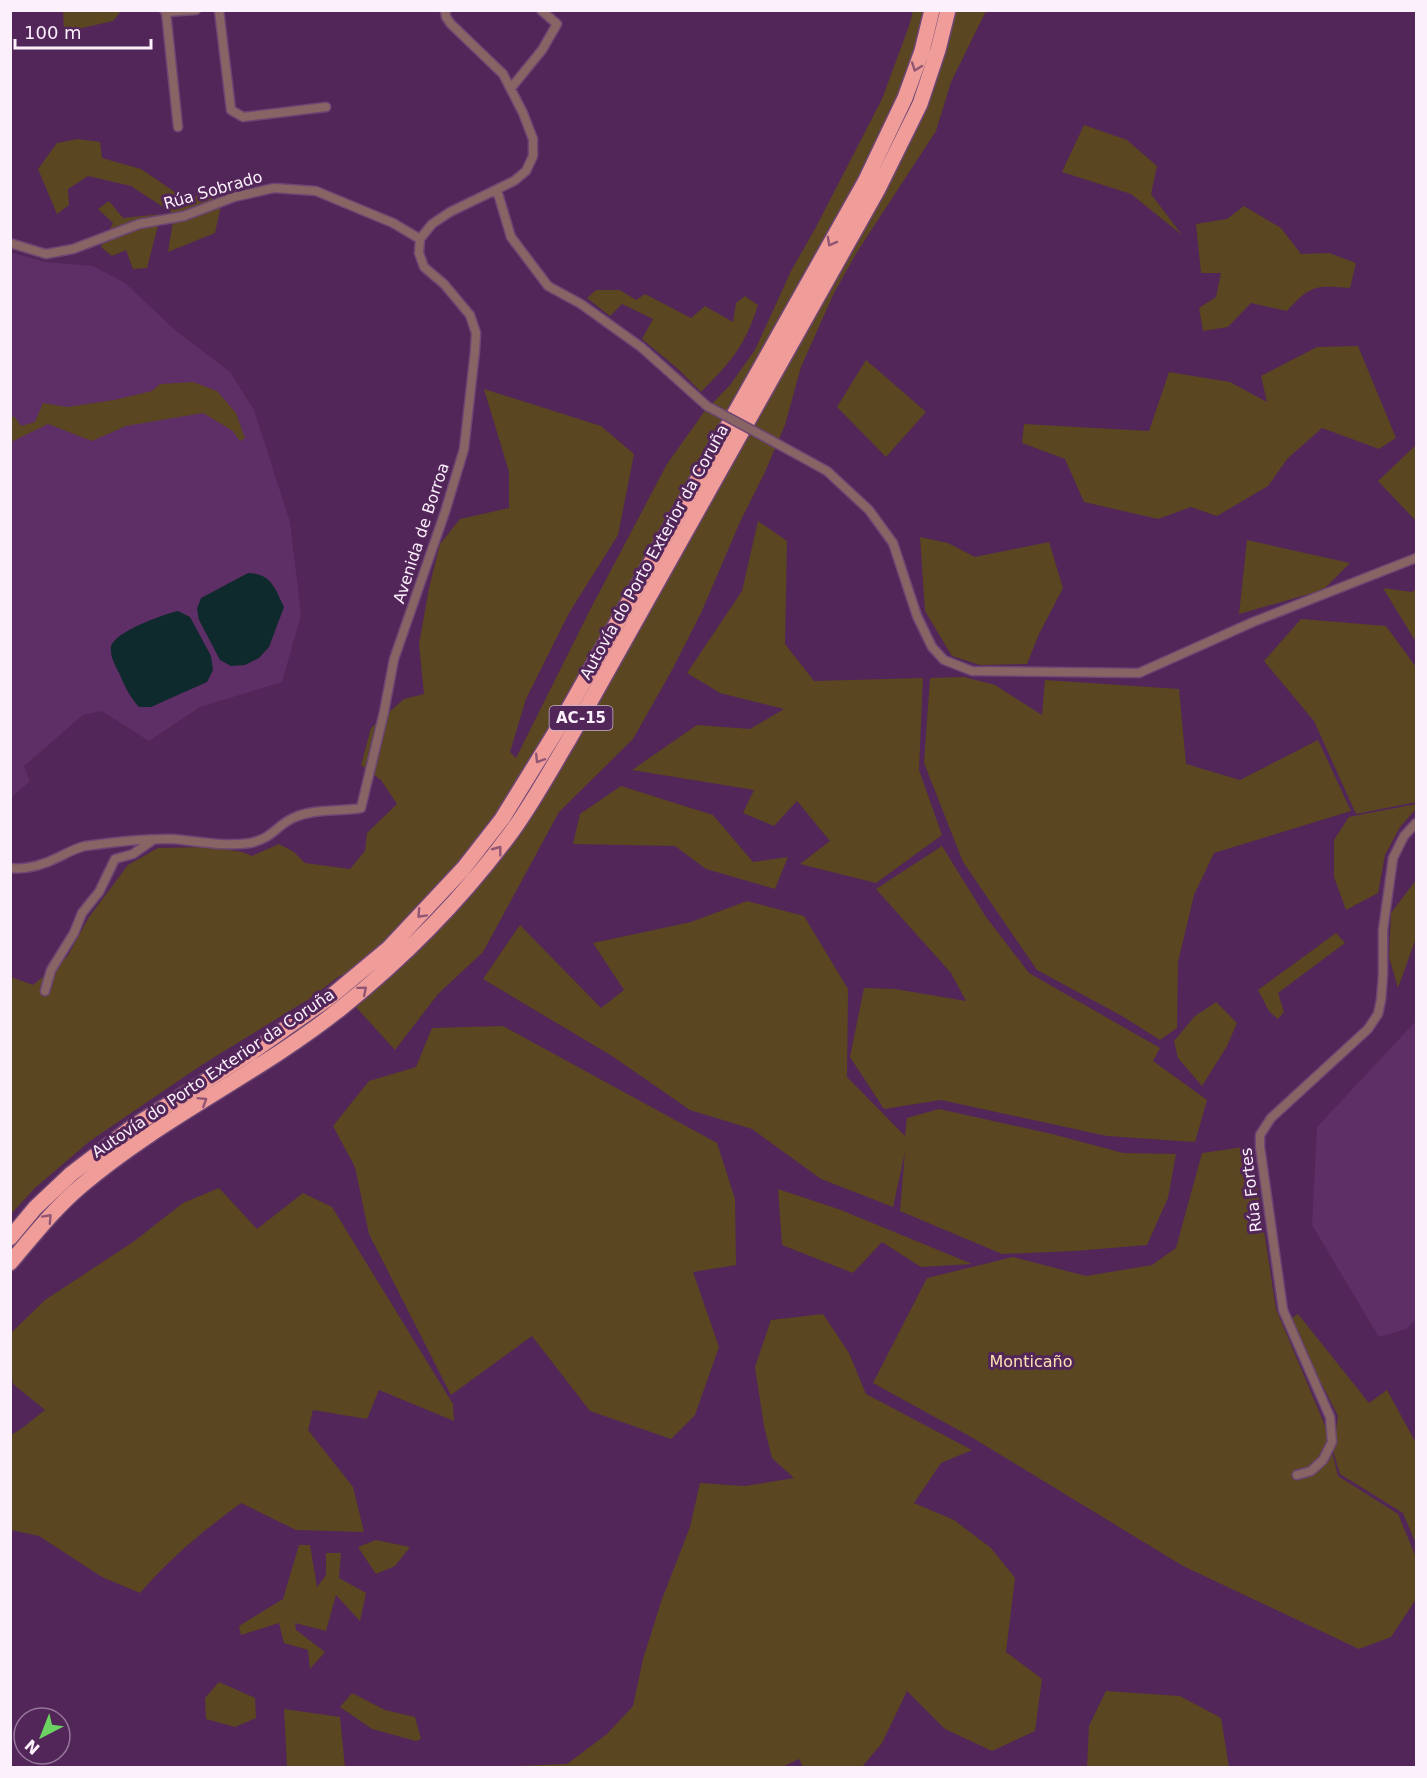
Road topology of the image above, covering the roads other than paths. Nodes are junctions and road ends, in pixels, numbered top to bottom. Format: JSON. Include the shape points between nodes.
{"nodes":[{"id":1,"x":196,"y":10,"type":"edge"},
{"id":2,"x":219,"y":10,"type":"edge"},
{"id":3,"x":445,"y":10,"type":"edge"},
{"id":4,"x":541,"y":10,"type":"edge"},
{"id":5,"x":932,"y":10,"type":"edge"},
{"id":6,"x":948,"y":10,"type":"edge"},
{"id":7,"x":165,"y":11,"type":"edge"},
{"id":8,"x":511,"y":88,"type":"junction"},
{"id":9,"x":326,"y":107,"type":"dead end"},
{"id":10,"x":178,"y":127,"type":"dead end"},
{"id":11,"x":497,"y":190,"type":"junction"},
{"id":12,"x":420,"y":239,"type":"junction"},
{"id":13,"x":10,"y":243,"type":"edge"},
{"id":14,"x":1416,"y":558,"type":"edge"},
{"id":15,"x":1416,"y":823,"type":"edge"},
{"id":16,"x":154,"y":840,"type":"junction"},
{"id":17,"x":10,"y":868,"type":"edge"},
{"id":18,"x":45,"y":991,"type":"dead end"},
{"id":19,"x":10,"y":1238,"type":"edge"},
{"id":20,"x":10,"y":1263,"type":"edge"},
{"id":21,"x":1297,"y":1475,"type":"dead end"}],
"edges":[{"from":1,"to":7,"type":"street"},
{"from":2,"to":9,"type":"street","via":[[231,110],[243,117]]},
{"from":3,"to":8,"type":"street","via":[[451,24],[503,74]]},
{"from":4,"to":8,"type":"street","via":[[557,24]]},
{"from":5,"to":19,"type":"highway","name":"Autovía do Porto Exterior da Coruña","number":"AC-15","one_way":true,"via":[[905,98],[865,182],[555,733],[495,828],[463,869],[389,948],[329,998],[134,1126],[70,1174]]},
{"from":20,"to":6,"type":"highway","name":"Autovía do Porto Exterior da Coruña","number":"AC-15","one_way":true,"via":[[47,1218],[81,1186],[143,1139],[330,1017],[400,959],[475,880],[514,828],[568,741],[878,189],[920,104]]},
{"from":7,"to":10,"type":"street"},
{"from":8,"to":11,"type":"street","via":[[533,139],[533,156],[526,171]]},
{"from":11,"to":12,"type":"street","via":[[450,212],[432,224]]},
{"from":11,"to":14,"type":"street","bridge":true,"via":[[511,237],[548,286],[581,304],[641,347],[707,406],[827,471],[869,510],[893,543],[917,616],[932,648],[944,660],[972,671],[1139,673],[1253,622]]},
{"from":12,"to":13,"type":"street","name":"Rúa Sobrado","via":[[393,223],[316,191],[274,188],[234,197],[184,216],[139,224],[72,249],[46,254]]},
{"from":12,"to":16,"type":"street","name":"Avenida de Borroa","via":[[424,267],[470,315],[476,333],[475,351],[464,449],[393,658],[361,808],[321,810],[292,819],[270,837],[250,843]]},
{"from":15,"to":21,"type":"street","name":"Rúa Fortes","via":[[1393,858],[1383,930],[1378,1014],[1368,1029],[1271,1118],[1260,1135],[1283,1310],[1330,1417],[1332,1442],[1323,1460],[1311,1471]]},
{"from":16,"to":17,"type":"street","name":"Avenida de Borroa","via":[[81,847],[51,861]]},
{"from":16,"to":18,"type":"street","via":[[133,854],[115,859],[51,970]]}]}
